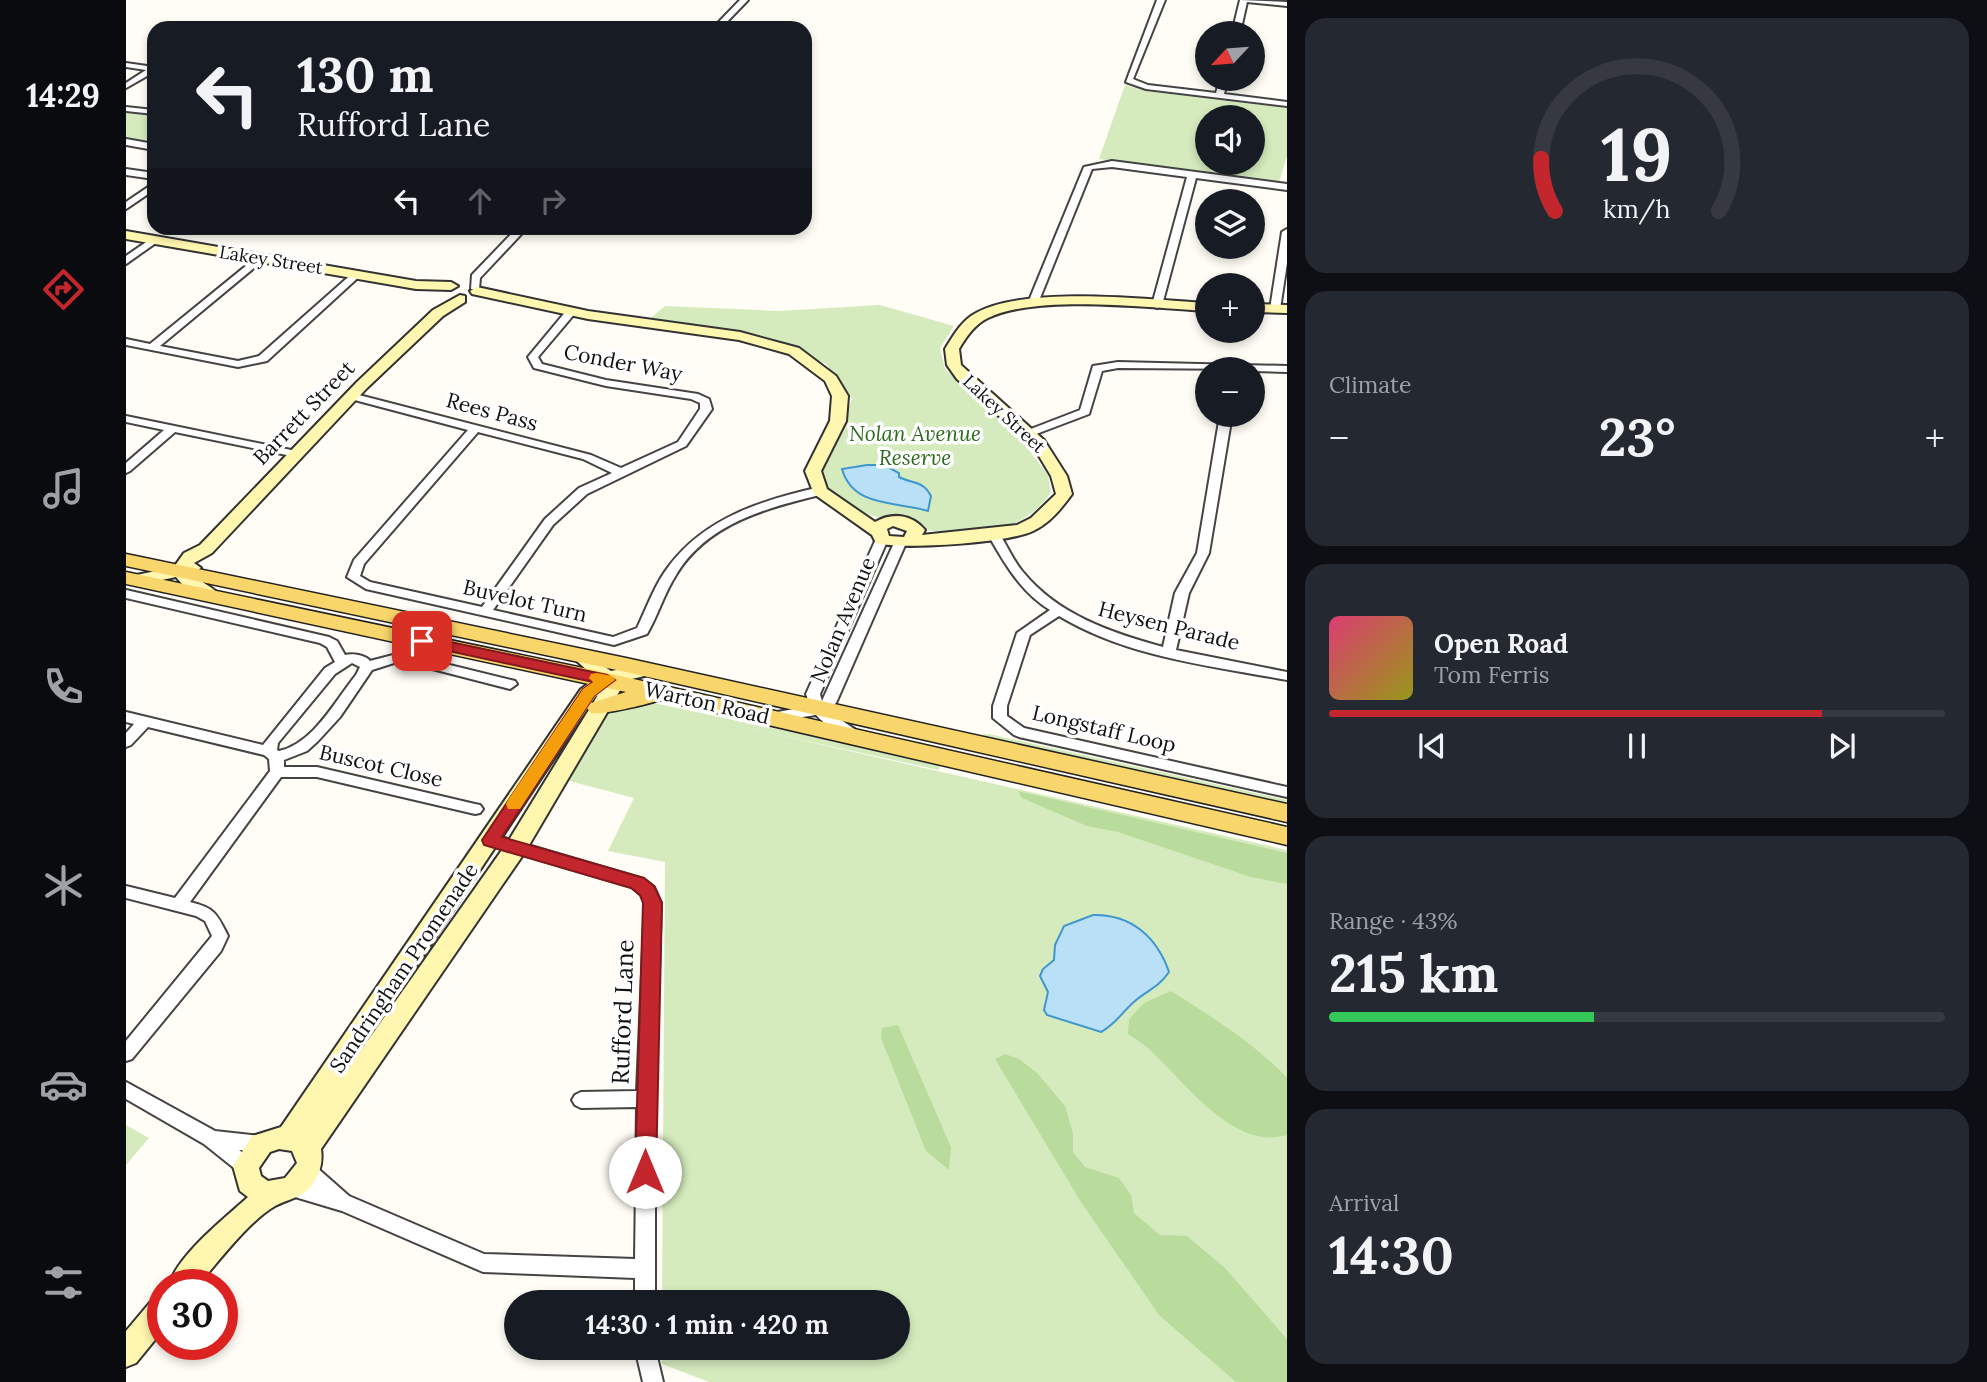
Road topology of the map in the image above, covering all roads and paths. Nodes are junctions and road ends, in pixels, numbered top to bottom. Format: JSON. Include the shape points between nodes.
{"nodes":[{"id":1,"x":744,"y":0,"type":"edge"},
{"id":2,"x":1161,"y":0,"type":"edge"},
{"id":3,"x":1245,"y":0,"type":"edge"},
{"id":4,"x":1287,"y":4,"type":"edge"},
{"id":5,"x":724,"y":21,"type":"edge"},
{"id":6,"x":1239,"y":21,"type":"edge"},
{"id":7,"x":126,"y":65,"type":"edge"},
{"id":8,"x":147,"y":68,"type":"edge"},
{"id":9,"x":147,"y":73,"type":"edge"},
{"id":10,"x":126,"y":86,"type":"edge"},
{"id":11,"x":1221,"y":91,"type":"edge"},
{"id":12,"x":1220,"y":95,"type":"junction"},
{"id":13,"x":1287,"y":104,"type":"edge"},
{"id":14,"x":126,"y":108,"type":"edge"},
{"id":15,"x":147,"y":111,"type":"edge"},
{"id":16,"x":126,"y":142,"type":"edge"},
{"id":17,"x":147,"y":146,"type":"edge"},
{"id":18,"x":126,"y":172,"type":"edge"},
{"id":19,"x":147,"y":175,"type":"edge"},
{"id":20,"x":1192,"y":175,"type":"junction"},
{"id":21,"x":1287,"y":187,"type":"edge"},
{"id":22,"x":147,"y":190,"type":"edge"},
{"id":23,"x":130,"y":199,"type":"edge"},
{"id":24,"x":126,"y":206,"type":"edge"},
{"id":25,"x":1287,"y":232,"type":"edge"},
{"id":26,"x":126,"y":235,"type":"edge"},
{"id":27,"x":515,"y":235,"type":"edge"},
{"id":28,"x":155,"y":240,"type":"junction"},
{"id":29,"x":261,"y":258,"type":"junction"},
{"id":30,"x":126,"y":261,"type":"edge"},
{"id":31,"x":357,"y":274,"type":"junction"},
{"id":32,"x":460,"y":292,"type":"junction"},
{"id":33,"x":1033,"y":303,"type":"junction"},
{"id":34,"x":1157,"y":305,"type":"junction"},
{"id":35,"x":1195,"y":306,"type":"edge"},
{"id":36,"x":1281,"y":309,"type":"edge"},
{"id":37,"x":571,"y":312,"type":"junction"},
{"id":38,"x":126,"y":342,"type":"edge"},
{"id":39,"x":152,"y":347,"type":"junction"},
{"id":40,"x":1195,"y":368,"type":"edge"},
{"id":41,"x":1265,"y":369,"type":"edge"},
{"id":42,"x":1287,"y":369,"type":"edge"},
{"id":43,"x":351,"y":396,"type":"junction"},
{"id":44,"x":126,"y":419,"type":"edge"},
{"id":45,"x":1224,"y":427,"type":"edge"},
{"id":46,"x":172,"y":429,"type":"junction"},
{"id":47,"x":474,"y":430,"type":"junction"},
{"id":48,"x":1027,"y":434,"type":"junction"},
{"id":49,"x":296,"y":454,"type":"junction"},
{"id":50,"x":126,"y":469,"type":"edge"},
{"id":51,"x":620,"y":472,"type":"junction"},
{"id":52,"x":820,"y":491,"type":"junction"},
{"id":53,"x":883,"y":530,"type":"junction"},
{"id":54,"x":908,"y":537,"type":"junction"},
{"id":55,"x":996,"y":538,"type":"junction"},
{"id":56,"x":126,"y":559,"type":"edge"},
{"id":57,"x":181,"y":571,"type":"junction"},
{"id":58,"x":130,"y":584,"type":"edge"},
{"id":59,"x":211,"y":596,"type":"junction"},
{"id":60,"x":485,"y":612,"type":"junction"},
{"id":61,"x":1056,"y":612,"type":"junction"},
{"id":62,"x":1169,"y":650,"type":"junction"},
{"id":63,"x":580,"y":656,"type":"junction"},
{"id":64,"x":341,"y":662,"type":"junction"},
{"id":65,"x":367,"y":667,"type":"junction"},
{"id":66,"x":646,"y":670,"type":"junction"},
{"id":67,"x":1287,"y":676,"type":"edge"},
{"id":68,"x":510,"y":684,"type":"dead end"},
{"id":69,"x":598,"y":694,"type":"junction"},
{"id":70,"x":818,"y":708,"type":"junction"},
{"id":71,"x":126,"y":717,"type":"edge"},
{"id":72,"x":765,"y":717,"type":"junction"},
{"id":73,"x":145,"y":722,"type":"junction"},
{"id":74,"x":870,"y":741,"type":"junction"},
{"id":75,"x":126,"y":742,"type":"edge"},
{"id":76,"x":274,"y":760,"type":"junction"},
{"id":77,"x":1287,"y":792,"type":"edge"},
{"id":78,"x":475,"y":809,"type":"dead end"},
{"id":79,"x":1287,"y":813,"type":"edge"},
{"id":80,"x":1287,"y":836,"type":"edge"},
{"id":81,"x":491,"y":840,"type":"junction"},
{"id":82,"x":517,"y":846,"type":"junction"},
{"id":83,"x":126,"y":892,"type":"edge"},
{"id":84,"x":180,"y":904,"type":"junction"},
{"id":85,"x":126,"y":1054,"type":"edge"},
{"id":86,"x":126,"y":1090,"type":"edge"},
{"id":87,"x":646,"y":1099,"type":"junction"},
{"id":88,"x":581,"y":1100,"type":"dead end"},
{"id":89,"x":211,"y":1138,"type":"junction"},
{"id":90,"x":261,"y":1144,"type":"joint"},
{"id":91,"x":280,"y":1170,"type":"junction"},
{"id":92,"x":195,"y":1269,"type":"edge"},
{"id":93,"x":645,"y":1269,"type":"junction"},
{"id":94,"x":645,"y":1290,"type":"edge"},
{"id":95,"x":147,"y":1327,"type":"edge"},
{"id":96,"x":126,"y":1353,"type":"edge"},
{"id":97,"x":648,"y":1360,"type":"edge"},
{"id":98,"x":653,"y":1382,"type":"edge"}],
"edges":[{"from":1,"to":5,"type":"street"},
{"from":2,"to":12,"type":"street","via":[[1129,80]]},
{"from":3,"to":4,"type":"street"},
{"from":3,"to":6,"type":"street"},
{"from":7,"to":8,"type":"street"},
{"from":9,"to":10,"type":"street"},
{"from":11,"to":12,"type":"street"},
{"from":12,"to":13,"type":"street"},
{"from":14,"to":15,"type":"street"},
{"from":16,"to":17,"type":"street"},
{"from":18,"to":19,"type":"street"},
{"from":20,"to":21,"type":"street"},
{"from":20,"to":33,"type":"street","via":[[1112,164],[1088,167]]},
{"from":20,"to":34,"type":"street"},
{"from":22,"to":23,"type":"street"},
{"from":23,"to":24,"type":"street"},
{"from":25,"to":36,"type":"street"},
{"from":26,"to":28,"type":"street","name":"Lakey Street"},
{"from":27,"to":32,"type":"street"},
{"from":28,"to":29,"type":"street","name":"Lakey Street"},
{"from":28,"to":30,"type":"street"},
{"from":29,"to":31,"type":"street","name":"Lakey Street"},
{"from":29,"to":39,"type":"street"},
{"from":31,"to":32,"type":"street","name":"Lakey Street"},
{"from":31,"to":39,"type":"street","via":[[263,359],[238,364]]},
{"from":32,"to":37,"type":"street","name":"Lakey Street"},
{"from":32,"to":43,"type":"street","name":"Barrett Street"},
{"from":33,"to":34,"type":"street","name":"Lakey Street"},
{"from":33,"to":48,"type":"street","name":"Lakey Street","via":[[983,314],[952,349],[954,365],[962,376]]},
{"from":34,"to":35,"type":"street","name":"Lakey Street"},
{"from":37,"to":51,"type":"street","name":"Conder Way","via":[[534,357],[538,366],[606,383],[694,396],[707,406],[682,444]]},
{"from":37,"to":52,"type":"street","name":"Lakey Street","via":[[740,336],[794,351],[816,366],[831,379],[840,396],[838,421],[813,471]]},
{"from":38,"to":39,"type":"street"},
{"from":40,"to":48,"type":"street","via":[[1097,368],[1085,411]]},
{"from":41,"to":42,"type":"street"},
{"from":43,"to":47,"type":"street","name":"Rees Pass"},
{"from":43,"to":49,"type":"street","name":"Barrett Street"},
{"from":44,"to":46,"type":"street"},
{"from":45,"to":62,"type":"street","via":[[1203,553],[1182,593]]},
{"from":46,"to":49,"type":"street"},
{"from":46,"to":50,"type":"street"},
{"from":47,"to":51,"type":"street","name":"Rees Pass","via":[[587,457]]},
{"from":47,"to":60,"type":"street","name":"Buvelot Turn","via":[[358,563],[353,577],[366,585]]},
{"from":48,"to":55,"type":"street","name":"Lakey Street","via":[[1052,461],[1062,478],[1064,494],[1050,515],[1024,530]]},
{"from":49,"to":57,"type":"street","name":"Barrett Street","via":[[206,549],[191,555]]},
{"from":51,"to":60,"type":"street","name":"Conder Way","via":[[583,491],[549,522]]},
{"from":52,"to":53,"type":"street","name":"Lakey Street"},
{"from":52,"to":60,"type":"street","name":"Buvelot Turn","via":[[764,503],[714,528],[674,568],[642,631],[614,641]]},
{"from":53,"to":54,"type":"street","name":"Lakey Street"},
{"from":53,"to":70,"type":"street","name":"Nolan Avenue","via":[[814,692]]},
{"from":54,"to":55,"type":"street","name":"Lakey Street"},
{"from":54,"to":70,"type":"street","name":"Nolan Avenue","via":[[834,694]]},
{"from":55,"to":61,"type":"street","name":"Heysen Parade","via":[[1028,590]]},
{"from":56,"to":57,"type":"main road","name":"Warton Road"},
{"from":57,"to":58,"type":"street","name":"Barrett Street"},
{"from":57,"to":59,"type":"street","via":[[193,586]]},
{"from":57,"to":63,"type":"main road","name":"Warton Road"},
{"from":58,"to":59,"type":"main road"},
{"from":58,"to":64,"type":"street","via":[[324,640],[332,644]]},
{"from":59,"to":69,"type":"main road"},
{"from":61,"to":62,"type":"street","name":"Heysen Parade","via":[[1091,629]]},
{"from":61,"to":77,"type":"street","name":"Longstaff Loop","via":[[1024,634],[1000,706],[1004,723],[1019,732]]},
{"from":62,"to":67,"type":"street","name":"Heysen Parade"},
{"from":63,"to":66,"type":"main road","name":"Warton Road"},
{"from":63,"to":69,"type":"street"},
{"from":64,"to":65,"type":"street","via":[[357,658]]},
{"from":64,"to":76,"type":"street","via":[[271,742]]},
{"from":65,"to":68,"type":"street","via":[[409,659]]},
{"from":65,"to":76,"type":"street","via":[[305,747]]},
{"from":66,"to":69,"type":"street","via":[[623,673]]},
{"from":66,"to":70,"type":"main road","name":"Warton Road"},
{"from":69,"to":72,"type":"main road","name":"Warton Road","via":[[610,702],[661,693]]},
{"from":69,"to":81,"type":"street","name":"Sandringham Promenade"},
{"from":69,"to":82,"type":"street","name":"Sandringham Promenade"},
{"from":70,"to":72,"type":"street","name":"Nolan Avenue","via":[[794,716]]},
{"from":70,"to":74,"type":"street","name":"Nolan Avenue","via":[[830,721]]},
{"from":70,"to":79,"type":"main road","name":"Warton Road"},
{"from":71,"to":73,"type":"street","name":"Buscot Close"},
{"from":72,"to":74,"type":"main road","name":"Warton Road"},
{"from":73,"to":75,"type":"street"},
{"from":73,"to":76,"type":"street","name":"Buscot Close"},
{"from":74,"to":80,"type":"main road","name":"Warton Road"},
{"from":76,"to":78,"type":"street","name":"Buscot Close"},
{"from":76,"to":84,"type":"street"},
{"from":81,"to":82,"type":"street","name":"Rufford Lane"},
{"from":81,"to":91,"type":"street","name":"Sandringham Promenade"},
{"from":82,"to":87,"type":"street","name":"Rufford Lane","via":[[637,883],[648,891],[653,903]]},
{"from":82,"to":91,"type":"street","name":"Sandringham Promenade"},
{"from":83,"to":84,"type":"street"},
{"from":84,"to":85,"type":"street","via":[[211,917],[220,936]]},
{"from":86,"to":89,"type":"street"},
{"from":87,"to":88,"type":"street"},
{"from":87,"to":93,"type":"street","name":"Rufford Lane"},
{"from":89,"to":90,"type":"street"},
{"from":89,"to":91,"type":"street"},
{"from":90,"to":91,"type":"street"},
{"from":91,"to":92,"type":"street","name":"Sandringham Promenade"},
{"from":91,"to":93,"type":"street","via":[[483,1263]]},
{"from":93,"to":94,"type":"street","name":"Rufford Lane"},
{"from":95,"to":96,"type":"street"},
{"from":97,"to":98,"type":"street"}]}
